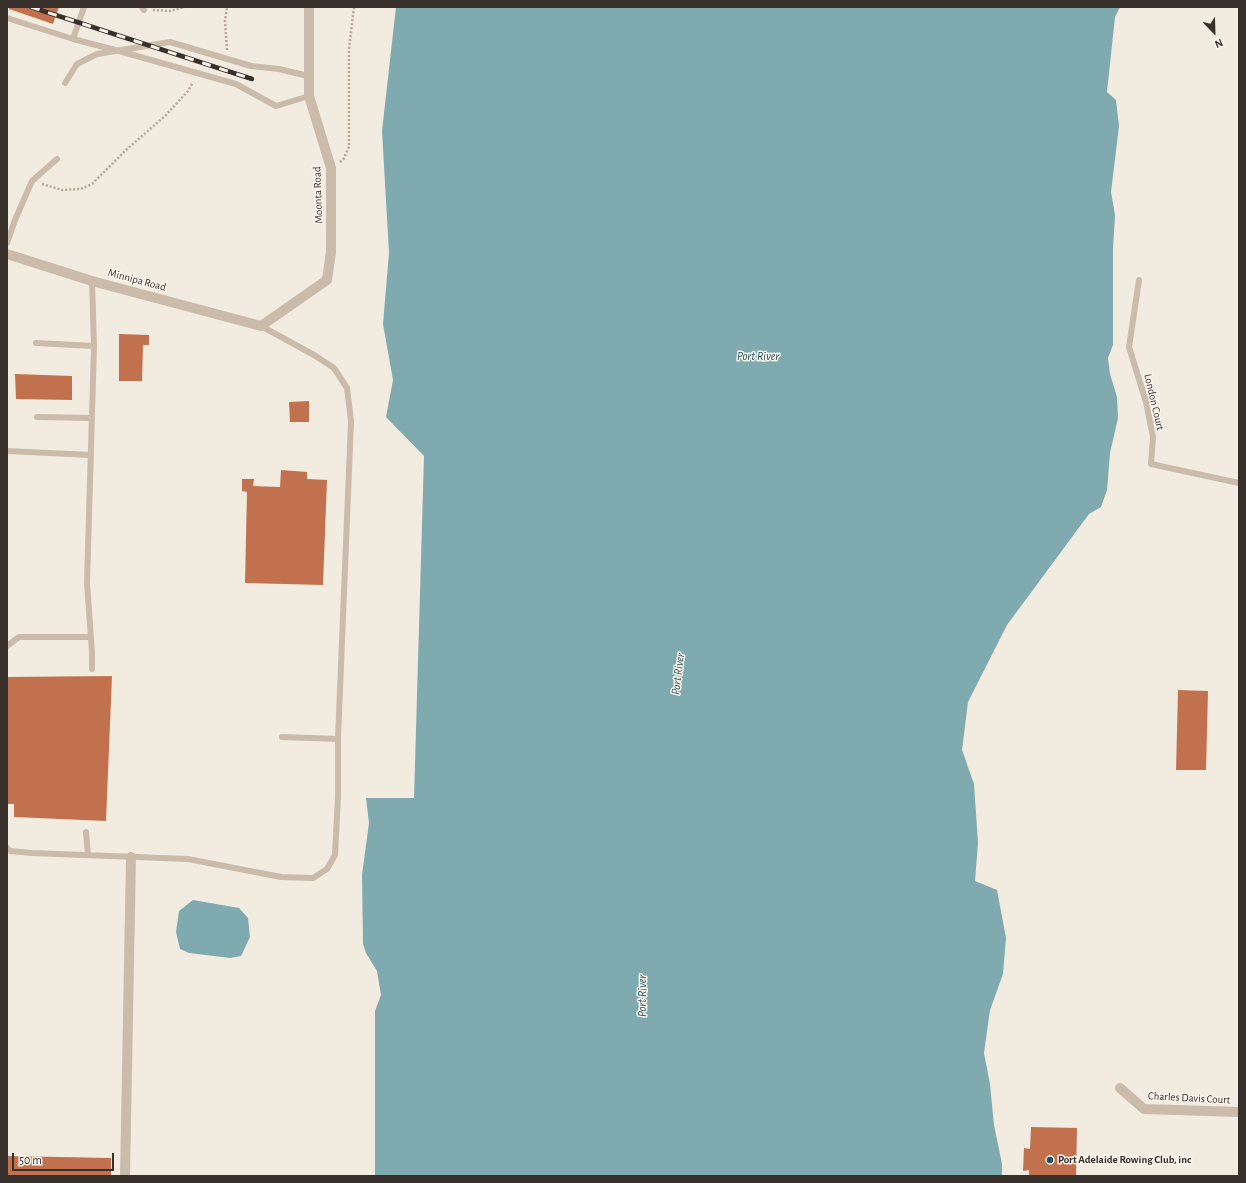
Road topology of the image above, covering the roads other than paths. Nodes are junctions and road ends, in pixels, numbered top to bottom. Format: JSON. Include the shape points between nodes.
{"nodes":[{"id":1,"x":84,"y":7,"type":"edge"},
{"id":2,"x":309,"y":7,"type":"edge"},
{"id":3,"x":7,"y":18,"type":"edge"},
{"id":4,"x":73,"y":40,"type":"junction"},
{"id":5,"x":119,"y":51,"type":"junction"},
{"id":6,"x":308,"y":76,"type":"junction"},
{"id":7,"x":65,"y":83,"type":"dead end"},
{"id":8,"x":309,"y":96,"type":"junction"},
{"id":9,"x":57,"y":159,"type":"dead end"},
{"id":10,"x":7,"y":243,"type":"edge"},
{"id":11,"x":7,"y":254,"type":"edge"},
{"id":12,"x":1139,"y":280,"type":"dead end"},
{"id":13,"x":92,"y":281,"type":"junction"},
{"id":14,"x":262,"y":326,"type":"junction"},
{"id":15,"x":36,"y":343,"type":"dead end"},
{"id":16,"x":94,"y":346,"type":"junction"},
{"id":17,"x":37,"y":417,"type":"dead end"},
{"id":18,"x":92,"y":418,"type":"junction"},
{"id":19,"x":7,"y":451,"type":"edge"},
{"id":20,"x":91,"y":455,"type":"junction"},
{"id":21,"x":1239,"y":483,"type":"edge"},
{"id":22,"x":90,"y":637,"type":"junction"},
{"id":23,"x":7,"y":646,"type":"edge"},
{"id":24,"x":92,"y":669,"type":"dead end"},
{"id":25,"x":282,"y":738,"type":"dead end"},
{"id":26,"x":338,"y":739,"type":"junction"},
{"id":27,"x":86,"y":832,"type":"dead end"},
{"id":28,"x":7,"y":848,"type":"edge"},
{"id":29,"x":88,"y":855,"type":"junction"},
{"id":30,"x":131,"y":856,"type":"junction"},
{"id":31,"x":1120,"y":1088,"type":"dead end"},
{"id":32,"x":1239,"y":1112,"type":"edge"},
{"id":33,"x":125,"y":1176,"type":"edge"}],
"edges":[{"from":1,"to":4,"type":"lane"},
{"from":2,"to":6,"type":"street","name":"Moonta Road"},
{"from":3,"to":4,"type":"lane"},
{"from":4,"to":5,"type":"lane"},
{"from":5,"to":6,"type":"lane","via":[[170,42],[251,66]]},
{"from":5,"to":7,"type":"lane","via":[[97,54],[77,64]]},
{"from":5,"to":8,"type":"lane","via":[[236,84],[276,106]]},
{"from":6,"to":8,"type":"street","name":"Moonta Road"},
{"from":8,"to":14,"type":"street","name":"Moonta Road","via":[[331,168],[331,252],[327,280]]},
{"from":9,"to":10,"type":"lane","via":[[32,181]]},
{"from":11,"to":13,"type":"street","name":"Minnipa Road"},
{"from":12,"to":21,"type":"lane","name":"London Court","via":[[1129,347],[1148,409],[1153,437],[1151,464]]},
{"from":13,"to":14,"type":"street","name":"Minnipa Road"},
{"from":13,"to":16,"type":"lane"},
{"from":14,"to":26,"type":"lane","via":[[334,368],[347,388],[351,421]]},
{"from":15,"to":16,"type":"lane"},
{"from":16,"to":18,"type":"lane"},
{"from":17,"to":18,"type":"lane"},
{"from":18,"to":20,"type":"lane"},
{"from":19,"to":20,"type":"lane"},
{"from":20,"to":22,"type":"lane","via":[[87,583]]},
{"from":22,"to":23,"type":"lane","via":[[20,637]]},
{"from":22,"to":24,"type":"lane"},
{"from":25,"to":26,"type":"lane"},
{"from":26,"to":30,"type":"lane","via":[[335,855],[327,869],[313,878],[281,877],[188,859]]},
{"from":27,"to":29,"type":"lane"},
{"from":28,"to":29,"type":"lane","via":[[10,851],[32,853]]},
{"from":29,"to":30,"type":"lane"},
{"from":30,"to":33,"type":"street"},
{"from":31,"to":32,"type":"street","name":"Charles Davis Court","via":[[1144,1110]]}]}
